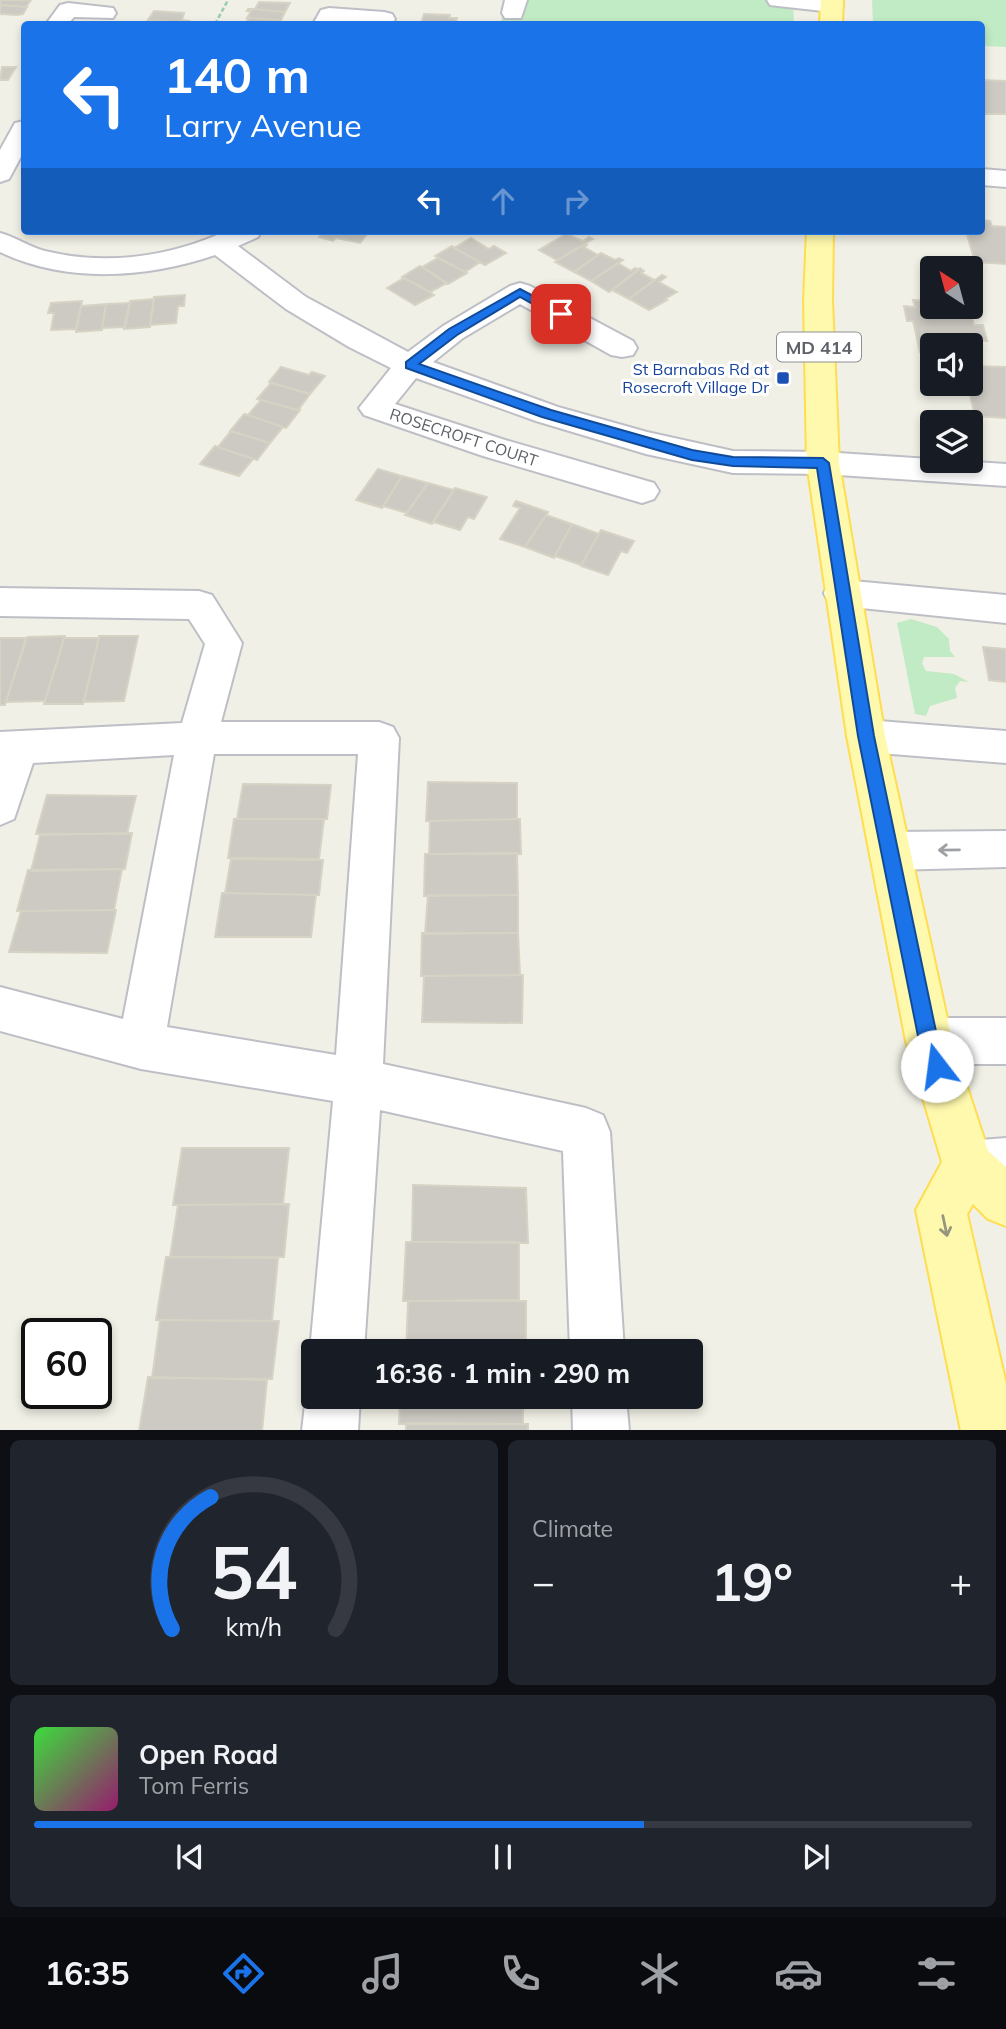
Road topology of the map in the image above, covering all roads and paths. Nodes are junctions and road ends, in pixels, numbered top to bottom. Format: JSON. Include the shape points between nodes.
{"nodes":[{"id":1,"x":228,"y":0,"type":"edge"},
{"id":2,"x":778,"y":0,"type":"edge"},
{"id":3,"x":831,"y":10,"type":"edge"},
{"id":4,"x":100,"y":19,"type":"edge"},
{"id":5,"x":59,"y":21,"type":"edge"},
{"id":6,"x":217,"y":21,"type":"edge"},
{"id":7,"x":326,"y":21,"type":"edge"},
{"id":8,"x":374,"y":21,"type":"edge"},
{"id":9,"x":21,"y":134,"type":"edge"},
{"id":10,"x":985,"y":159,"type":"edge"},
{"id":11,"x":1006,"y":161,"type":"edge"},
{"id":12,"x":0,"y":174,"type":"edge"},
{"id":13,"x":985,"y":177,"type":"edge"},
{"id":14,"x":1006,"y":178,"type":"edge"},
{"id":15,"x":985,"y":199,"type":"edge"},
{"id":16,"x":1006,"y":200,"type":"edge"},
{"id":17,"x":240,"y":235,"type":"edge"},
{"id":18,"x":820,"y":235,"type":"edge"},
{"id":19,"x":0,"y":241,"type":"edge"},
{"id":20,"x":219,"y":246,"type":"junction"},
{"id":21,"x":622,"y":348,"type":"dead end"},
{"id":22,"x":410,"y":365,"type":"junction"},
{"id":23,"x":823,"y":463,"type":"junction"},
{"id":24,"x":1006,"y":475,"type":"edge"},
{"id":25,"x":642,"y":492,"type":"dead end"},
{"id":26,"x":842,"y":593,"type":"junction"},
{"id":27,"x":0,"y":602,"type":"edge"},
{"id":28,"x":1006,"y":609,"type":"edge"},
{"id":29,"x":866,"y":736,"type":"junction"},
{"id":30,"x":197,"y":738,"type":"junction"},
{"id":31,"x":1006,"y":747,"type":"edge"},
{"id":32,"x":9,"y":749,"type":"edge"},
{"id":33,"x":0,"y":807,"type":"edge"},
{"id":34,"x":1006,"y":849,"type":"edge"},
{"id":35,"x":891,"y":851,"type":"junction"},
{"id":36,"x":0,"y":1009,"type":"edge"},
{"id":37,"x":929,"y":1041,"type":"junction"},
{"id":38,"x":1006,"y":1041,"type":"edge"},
{"id":39,"x":141,"y":1046,"type":"junction"},
{"id":40,"x":358,"y":1082,"type":"junction"},
{"id":41,"x":987,"y":1164,"type":"edge"},
{"id":42,"x":1006,"y":1202,"type":"edge"},
{"id":43,"x":338,"y":1339,"type":"edge"},
{"id":44,"x":596,"y":1339,"type":"edge"},
{"id":45,"x":332,"y":1409,"type":"edge"},
{"id":46,"x":600,"y":1409,"type":"edge"},
{"id":47,"x":330,"y":1430,"type":"edge"},
{"id":48,"x":601,"y":1430,"type":"edge"},
{"id":49,"x":989,"y":1430,"type":"edge"}],
"edges":[{"from":1,"to":6,"type":"path"},
{"from":2,"to":3,"type":"street"},
{"from":4,"to":5,"type":"street","via":[[68,10]]},
{"from":7,"to":8,"type":"street","via":[[329,15]]},
{"from":9,"to":12,"type":"street"},
{"from":10,"to":11,"type":"street"},
{"from":13,"to":14,"type":"street"},
{"from":15,"to":16,"type":"street"},
{"from":17,"to":20,"type":"street"},
{"from":18,"to":23,"type":"main road","number":"MD 414"},
{"from":19,"to":20,"type":"street","via":[[35,258],[117,267],[170,262]]},
{"from":20,"to":22,"type":"street","via":[[296,303]]},
{"from":21,"to":22,"type":"street","name":"ROSECROFT COURT","via":[[520,292],[453,332]]},
{"from":22,"to":23,"type":"street","via":[[547,414],[646,443],[733,462]]},
{"from":22,"to":25,"type":"street","name":"ROSECROFT COURT","via":[[375,408]]},
{"from":23,"to":24,"type":"street"},
{"from":23,"to":26,"type":"main road","number":"MD 414"},
{"from":26,"to":28,"type":"street"},
{"from":26,"to":29,"type":"main road","number":"MD 414"},
{"from":27,"to":30,"type":"street","via":[[199,605],[224,643]]},
{"from":29,"to":31,"type":"street"},
{"from":29,"to":35,"type":"main road","number":"MD 414"},
{"from":30,"to":32,"type":"street"},
{"from":30,"to":39,"type":"street"},
{"from":30,"to":40,"type":"street","via":[[379,738]]},
{"from":32,"to":33,"type":"street"},
{"from":34,"to":35,"type":"street","one_way":true},
{"from":35,"to":37,"type":"main road","number":"MD 414"},
{"from":36,"to":39,"type":"street"},
{"from":37,"to":38,"type":"street"},
{"from":37,"to":41,"type":"main road","number":"MD 414"},
{"from":39,"to":40,"type":"street"},
{"from":40,"to":43,"type":"street"},
{"from":40,"to":44,"type":"street","via":[[586,1132]]},
{"from":41,"to":42,"type":"main road","number":"MD 414"},
{"from":41,"to":49,"type":"main road","one_way":true,"via":[[941,1210]]},
{"from":45,"to":47,"type":"street"},
{"from":46,"to":48,"type":"street"}]}
